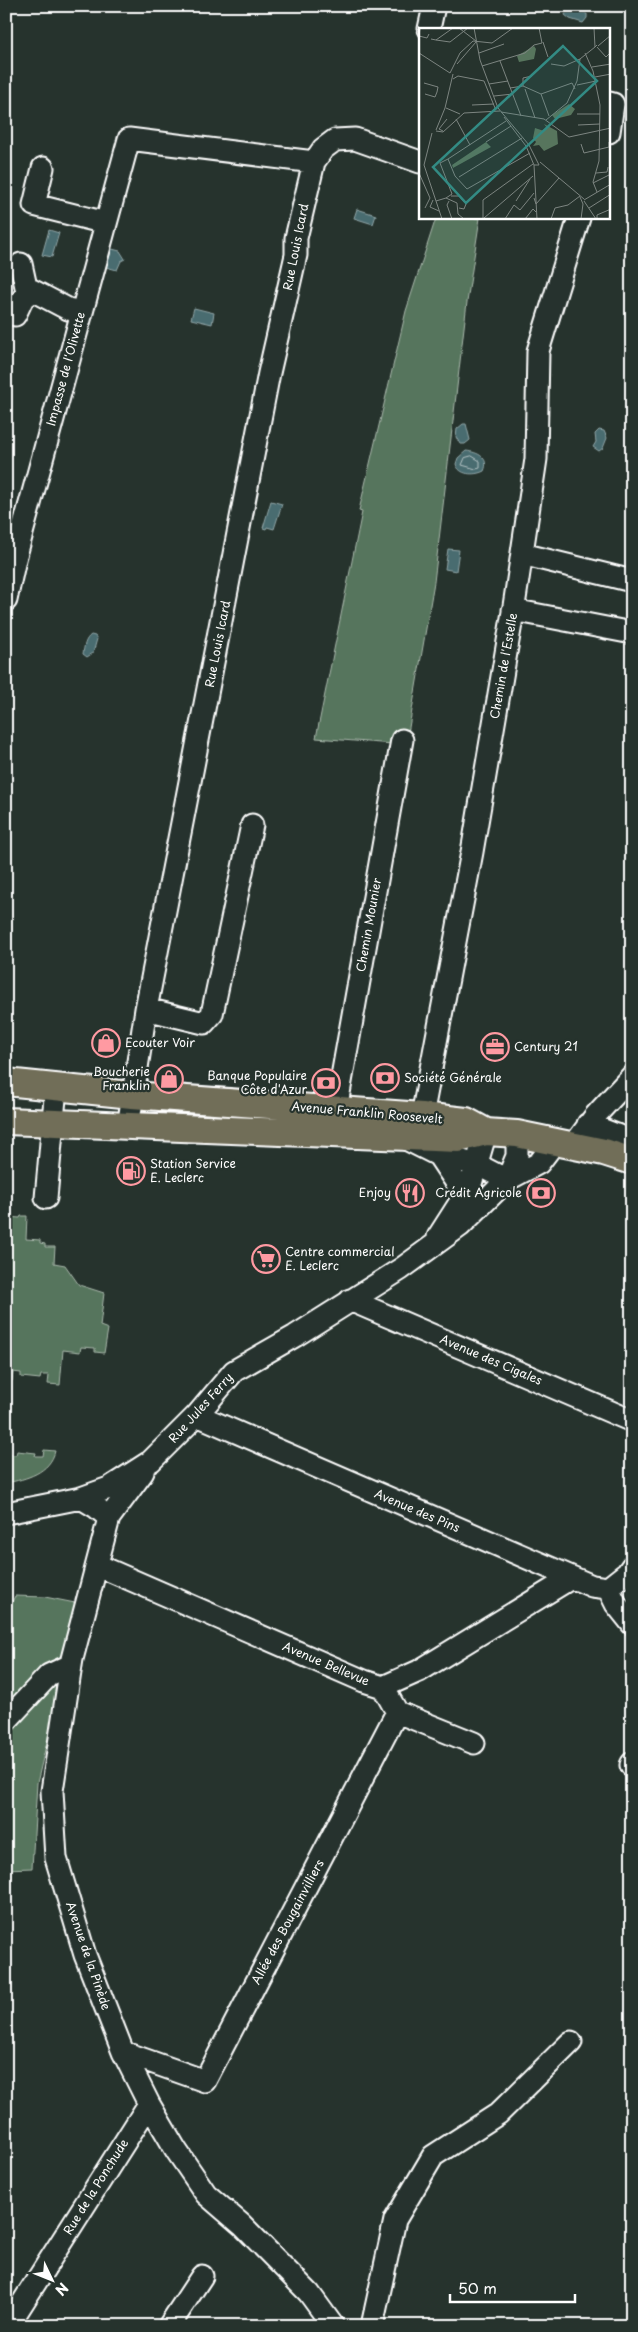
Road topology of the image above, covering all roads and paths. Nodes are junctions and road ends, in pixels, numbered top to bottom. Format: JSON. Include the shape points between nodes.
{"nodes":[{"id":1,"x":434,"y":6,"type":"edge"},
{"id":2,"x":428,"y":28,"type":"edge"},
{"id":3,"x":610,"y":102,"type":"edge"},
{"id":4,"x":610,"y":126,"type":"edge"},
{"id":5,"x":314,"y":162,"type":"junction"},
{"id":6,"x":419,"y":162,"type":"edge"},
{"id":7,"x":43,"y":168,"type":"dead end"},
{"id":8,"x":580,"y":219,"type":"edge"},
{"id":9,"x":106,"y":223,"type":"junction"},
{"id":10,"x":20,"y":264,"type":"dead end"},
{"id":11,"x":32,"y":291,"type":"junction"},
{"id":12,"x":82,"y":312,"type":"junction"},
{"id":13,"x":15,"y":315,"type":"dead end"},
{"id":14,"x":522,"y":554,"type":"junction"},
{"id":15,"x":632,"y":581,"type":"edge"},
{"id":16,"x":6,"y":600,"type":"edge"},
{"id":17,"x":514,"y":610,"type":"junction"},
{"id":18,"x":632,"y":633,"type":"edge"},
{"id":19,"x":402,"y":740,"type":"dead end"},
{"id":20,"x":252,"y":825,"type":"dead end"},
{"id":21,"x":146,"y":1010,"type":"junction"},
{"id":22,"x":632,"y":1076,"type":"edge"},
{"id":23,"x":6,"y":1082,"type":"edge"},
{"id":24,"x":56,"y":1087,"type":"junction"},
{"id":25,"x":96,"y":1092,"type":"junction"},
{"id":26,"x":132,"y":1095,"type":"junction"},
{"id":27,"x":336,"y":1110,"type":"junction"},
{"id":28,"x":422,"y":1116,"type":"junction"},
{"id":29,"x":6,"y":1121,"type":"edge"},
{"id":30,"x":53,"y":1123,"type":"junction"},
{"id":31,"x":93,"y":1125,"type":"junction"},
{"id":32,"x":128,"y":1127,"type":"junction"},
{"id":33,"x":486,"y":1132,"type":"junction"},
{"id":34,"x":517,"y":1134,"type":"junction"},
{"id":35,"x":402,"y":1137,"type":"junction"},
{"id":36,"x":572,"y":1137,"type":"junction"},
{"id":37,"x":632,"y":1141,"type":"edge"},
{"id":38,"x":438,"y":1154,"type":"junction"},
{"id":39,"x":632,"y":1161,"type":"edge"},
{"id":40,"x":478,"y":1165,"type":"junction"},
{"id":41,"x":507,"y":1180,"type":"junction"},
{"id":42,"x":463,"y":1196,"type":"junction"},
{"id":43,"x":46,"y":1198,"type":"dead end"},
{"id":44,"x":435,"y":1243,"type":"junction"},
{"id":45,"x":350,"y":1300,"type":"junction"},
{"id":46,"x":197,"y":1415,"type":"junction"},
{"id":47,"x":629,"y":1416,"type":"edge"},
{"id":48,"x":151,"y":1461,"type":"junction"},
{"id":49,"x":81,"y":1498,"type":"junction"},
{"id":50,"x":6,"y":1513,"type":"edge"},
{"id":51,"x":108,"y":1518,"type":"junction"},
{"id":52,"x":97,"y":1565,"type":"junction"},
{"id":53,"x":632,"y":1566,"type":"edge"},
{"id":54,"x":571,"y":1578,"type":"junction"},
{"id":55,"x":608,"y":1588,"type":"junction"},
{"id":56,"x":632,"y":1624,"type":"edge"},
{"id":57,"x":72,"y":1665,"type":"junction"},
{"id":58,"x":383,"y":1687,"type":"junction"},
{"id":59,"x":397,"y":1712,"type":"junction"},
{"id":60,"x":6,"y":1721,"type":"edge"},
{"id":61,"x":474,"y":1743,"type":"dead end"},
{"id":62,"x":571,"y":2042,"type":"dead end"},
{"id":63,"x":123,"y":2052,"type":"junction"},
{"id":64,"x":149,"y":2104,"type":"junction"},
{"id":65,"x":202,"y":2276,"type":"dead end"},
{"id":66,"x":12,"y":2322,"type":"edge"},
{"id":67,"x":169,"y":2326,"type":"edge"},
{"id":68,"x":333,"y":2326,"type":"edge"},
{"id":69,"x":372,"y":2326,"type":"edge"}],
"edges":[{"from":1,"to":2,"type":"street"},
{"from":3,"to":4,"type":"street","via":[[614,104]]},
{"from":5,"to":6,"type":"street","via":[[335,140],[355,139]]},
{"from":5,"to":9,"type":"street","name":"Impasse de l'Olivette","via":[[129,139]]},
{"from":5,"to":21,"type":"street","name":"Rue Louis Icard","via":[[269,373]]},
{"from":7,"to":9,"type":"street","via":[[34,205]]},
{"from":8,"to":14,"type":"street","name":"Chemin de l'Estelle","via":[[538,351],[536,459]]},
{"from":9,"to":12,"type":"street","name":"Impasse de l'Olivette"},
{"from":10,"to":11,"type":"street","via":[[26,287]]},
{"from":11,"to":12,"type":"street"},
{"from":11,"to":13,"type":"street","via":[[23,298]]},
{"from":12,"to":16,"type":"street","name":"Impasse de l'Olivette"},
{"from":14,"to":15,"type":"street"},
{"from":14,"to":17,"type":"street","name":"Chemin de l'Estelle"},
{"from":17,"to":18,"type":"street"},
{"from":17,"to":28,"type":"street","name":"Chemin de l'Estelle"},
{"from":19,"to":27,"type":"street","name":"Chemin Mounier"},
{"from":20,"to":21,"type":"street","via":[[212,1014],[204,1023]]},
{"from":21,"to":26,"type":"street","name":"Rue Louis Icard"},
{"from":22,"to":36,"type":"street","name":"Rue Jules Ferry"},
{"from":23,"to":24,"type":"main road","name":"Avenue Franklin Roosevelt"},
{"from":24,"to":25,"type":"main road","name":"Avenue Franklin Roosevelt"},
{"from":24,"to":30,"type":"street"},
{"from":25,"to":26,"type":"main road","name":"Avenue Franklin Roosevelt"},
{"from":25,"to":31,"type":"main road"},
{"from":26,"to":27,"type":"main road","name":"Avenue Franklin Roosevelt"},
{"from":26,"to":32,"type":"street","name":"Rue Louis Icard"},
{"from":27,"to":28,"type":"main road","name":"Avenue Franklin Roosevelt"},
{"from":28,"to":33,"type":"main road","name":"Avenue Franklin Roosevelt","via":[[466,1121]]},
{"from":29,"to":30,"type":"main road","name":"Avenue Franklin Roosevelt"},
{"from":30,"to":31,"type":"main road","name":"Avenue Franklin Roosevelt"},
{"from":30,"to":43,"type":"street"},
{"from":31,"to":32,"type":"main road","name":"Avenue Franklin Roosevelt"},
{"from":32,"to":35,"type":"main road","name":"Avenue Franklin Roosevelt"},
{"from":33,"to":34,"type":"main road","name":"Avenue Franklin Roosevelt"},
{"from":33,"to":35,"type":"main road","name":"Avenue Franklin Roosevelt","via":[[460,1139]]},
{"from":33,"to":40,"type":"street","name":"Rue Jules Ferry"},
{"from":34,"to":36,"type":"main road","name":"Avenue Franklin Roosevelt"},
{"from":34,"to":41,"type":"street","name":"Rue Jules Ferry","via":[[517,1156]]},
{"from":35,"to":38,"type":"street","name":"Avenue Franklin Roosevelt"},
{"from":36,"to":37,"type":"street"},
{"from":36,"to":39,"type":"main road","name":"Avenue Franklin Roosevelt"},
{"from":36,"to":41,"type":"street","name":"Rue Jules Ferry","via":[[539,1163]]},
{"from":38,"to":40,"type":"street","name":"Avenue Franklin Roosevelt"},
{"from":38,"to":42,"type":"street"},
{"from":40,"to":41,"type":"street","name":"Avenue Franklin Roosevelt"},
{"from":40,"to":42,"type":"street","name":"Rue Jules Ferry"},
{"from":41,"to":44,"type":"street","name":"Rue Jules Ferry","via":[[460,1226]]},
{"from":42,"to":44,"type":"street","name":"Rue Jules Ferry"},
{"from":44,"to":45,"type":"street","name":"Rue Jules Ferry","via":[[401,1269]]},
{"from":45,"to":46,"type":"street","name":"Rue Jules Ferry","via":[[234,1371]]},
{"from":45,"to":47,"type":"street","name":"Avenue des Cigales"},
{"from":46,"to":48,"type":"street","name":"Rue Jules Ferry"},
{"from":46,"to":54,"type":"street","name":"Avenue des Pins"},
{"from":48,"to":49,"type":"street","name":"Rue Jules Ferry","via":[[109,1488]]},
{"from":48,"to":51,"type":"street","name":"Avenue de la Pinède"},
{"from":49,"to":50,"type":"street","name":"Rue Jules Ferry"},
{"from":49,"to":51,"type":"street"},
{"from":51,"to":52,"type":"street","name":"Avenue de la Pinède"},
{"from":52,"to":57,"type":"street","name":"Avenue de la Pinède"},
{"from":52,"to":58,"type":"street","name":"Avenue Bellevue"},
{"from":53,"to":55,"type":"street"},
{"from":54,"to":55,"type":"street","name":"Avenue des Pins"},
{"from":54,"to":58,"type":"street","name":"Avenue Bellevue","via":[[419,1671]]},
{"from":55,"to":56,"type":"street"},
{"from":57,"to":60,"type":"street","via":[[49,1675]]},
{"from":57,"to":63,"type":"street","name":"Avenue de la Pinède","via":[[52,1791],[56,1858],[85,1955]]},
{"from":58,"to":59,"type":"street"},
{"from":59,"to":61,"type":"street"},
{"from":59,"to":63,"type":"street","name":"Allée des Bougainvilliers","via":[[205,2081]]},
{"from":62,"to":69,"type":"street","via":[[498,2114],[433,2156],[395,2220]]},
{"from":63,"to":64,"type":"street","name":"Avenue de la Pinède"},
{"from":64,"to":66,"type":"street","name":"Rue de la Ponchude"},
{"from":64,"to":68,"type":"street","name":"Avenue de la Pinède","via":[[206,2194],[242,2224],[309,2293]]},
{"from":65,"to":67,"type":"street"}]}
